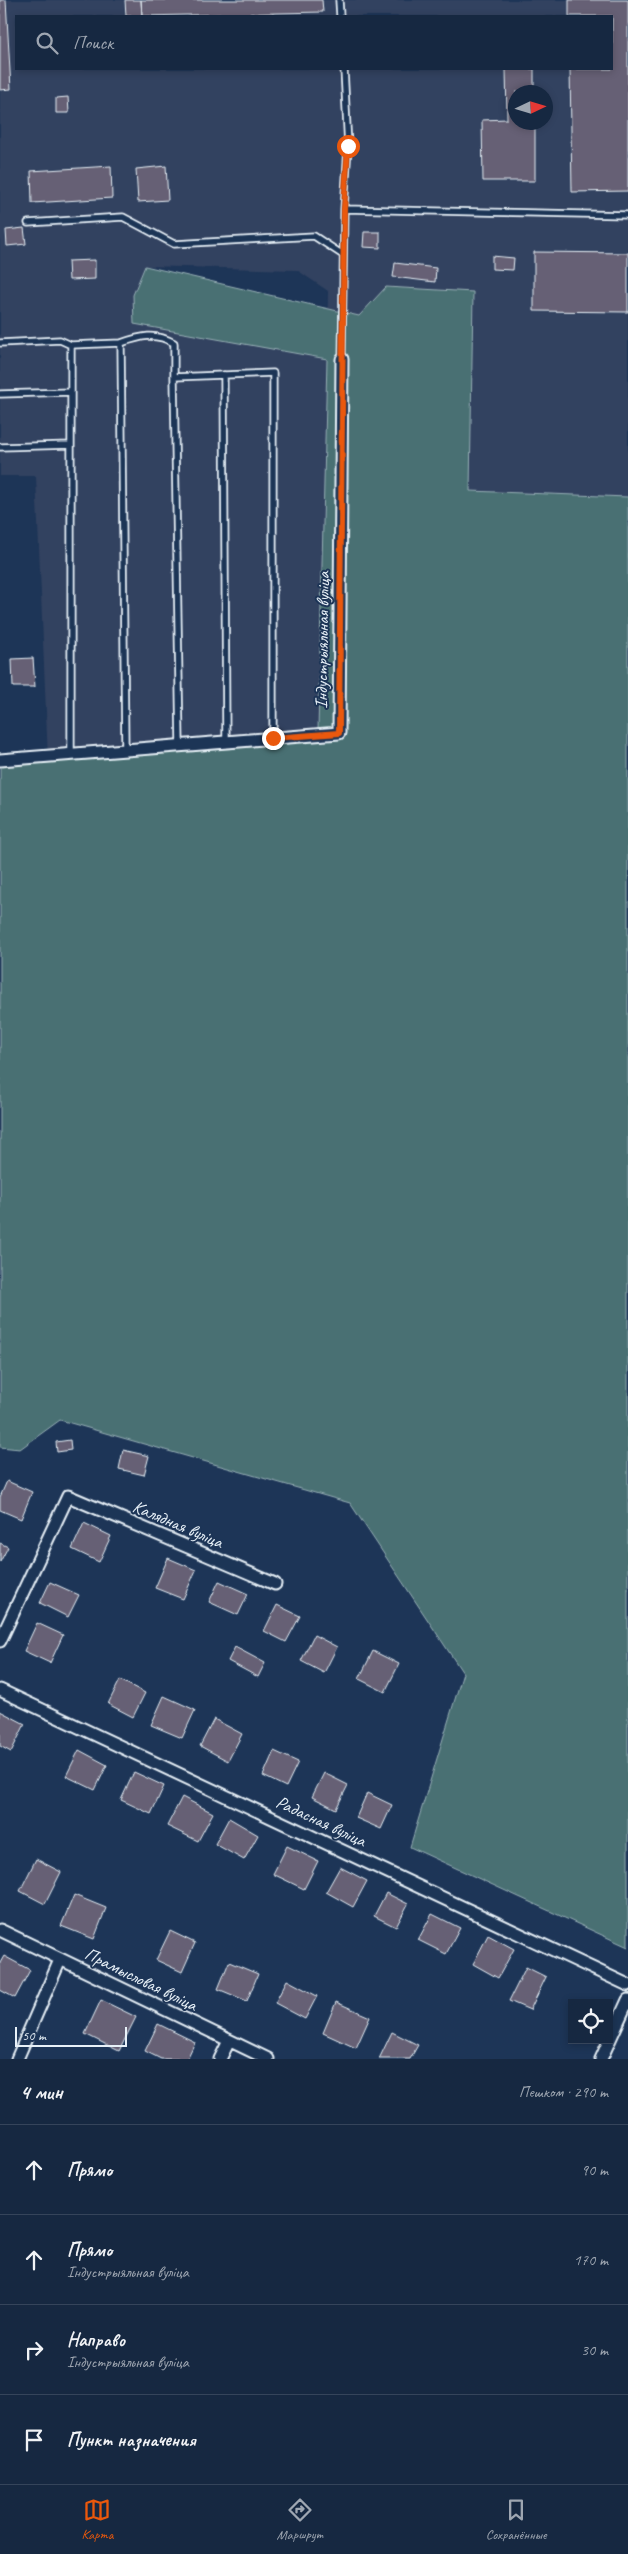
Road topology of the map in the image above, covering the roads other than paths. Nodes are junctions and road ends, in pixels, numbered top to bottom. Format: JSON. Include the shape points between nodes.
{"nodes":[{"id":1,"x":339,"y":0,"type":"edge"},
{"id":2,"x":340,"y":15,"type":"edge"},
{"id":3,"x":344,"y":70,"type":"edge"},
{"id":4,"x":344,"y":209,"type":"junction"},
{"id":5,"x":628,"y":215,"type":"edge"},
{"id":6,"x":28,"y":223,"type":"dead end"},
{"id":7,"x":343,"y":255,"type":"junction"},
{"id":8,"x":0,"y":343,"type":"edge"},
{"id":9,"x":121,"y":343,"type":"junction"},
{"id":10,"x":71,"y":345,"type":"junction"},
{"id":11,"x":342,"y":358,"type":"joint"},
{"id":12,"x":224,"y":376,"type":"junction"},
{"id":13,"x":174,"y":378,"type":"junction"},
{"id":14,"x":71,"y":392,"type":"junction"},
{"id":15,"x":0,"y":394,"type":"edge"},
{"id":16,"x":71,"y":445,"type":"junction"},
{"id":17,"x":0,"y":447,"type":"edge"},
{"id":18,"x":273,"y":738,"type":"junction"},
{"id":19,"x":226,"y":741,"type":"junction"},
{"id":20,"x":180,"y":745,"type":"junction"},
{"id":21,"x":125,"y":749,"type":"junction"},
{"id":22,"x":70,"y":753,"type":"junction"},
{"id":23,"x":0,"y":760,"type":"edge"},
{"id":24,"x":275,"y":1584,"type":"dead end"},
{"id":25,"x":0,"y":1641,"type":"edge"},
{"id":26,"x":0,"y":1690,"type":"edge"},
{"id":27,"x":0,"y":1930,"type":"edge"},
{"id":28,"x":60,"y":1960,"type":"junction"},
{"id":29,"x":628,"y":1985,"type":"edge"},
{"id":30,"x":628,"y":2000,"type":"edge"},
{"id":31,"x":228,"y":2041,"type":"junction"},
{"id":32,"x":17,"y":2059,"type":"edge"},
{"id":33,"x":220,"y":2059,"type":"edge"},
{"id":34,"x":268,"y":2059,"type":"edge"},
{"id":35,"x":601,"y":2059,"type":"edge"}],
"edges":[{"from":1,"to":2,"type":"lane"},
{"from":3,"to":4,"type":"lane","via":[[348,146]]},
{"from":4,"to":5,"type":"lane"},
{"from":4,"to":7,"type":"lane"},
{"from":6,"to":7,"type":"lane","via":[[123,217],[174,244],[314,236]]},
{"from":7,"to":11,"type":"lane"},
{"from":8,"to":10,"type":"lane","via":[[60,340]]},
{"from":9,"to":10,"type":"lane"},
{"from":9,"to":13,"type":"lane","via":[[142,335],[162,336],[174,342]]},
{"from":9,"to":21,"type":"lane"},
{"from":10,"to":14,"type":"lane"},
{"from":11,"to":18,"type":"street","name":"Індустрыяльная вуліца","via":[[339,733]]},
{"from":12,"to":13,"type":"lane"},
{"from":12,"to":18,"type":"lane","via":[[273,374]]},
{"from":12,"to":19,"type":"lane"},
{"from":13,"to":20,"type":"lane"},
{"from":14,"to":15,"type":"lane"},
{"from":14,"to":16,"type":"lane"},
{"from":16,"to":17,"type":"lane"},
{"from":16,"to":22,"type":"lane"},
{"from":18,"to":19,"type":"street","name":"Індустрыяльная вуліца"},
{"from":19,"to":20,"type":"street","name":"Індустрыяльная вуліца"},
{"from":20,"to":21,"type":"street","name":"Індустрыяльная вуліца"},
{"from":21,"to":22,"type":"street","name":"Індустрыяльная вуліца"},
{"from":22,"to":23,"type":"street","name":"Індустрыяльная вуліца"},
{"from":24,"to":25,"type":"street","name":"Калядная вуліца","via":[[68,1496]]},
{"from":26,"to":29,"type":"street","name":"Радасная вуліца"},
{"from":27,"to":28,"type":"street","name":"Прамысловая вуліца"},
{"from":28,"to":31,"type":"street","name":"Прамысловая вуліца"},
{"from":28,"to":32,"type":"street"},
{"from":30,"to":35,"type":"street"},
{"from":31,"to":33,"type":"street"},
{"from":31,"to":34,"type":"street","name":"Прамысловая вуліца"}]}
